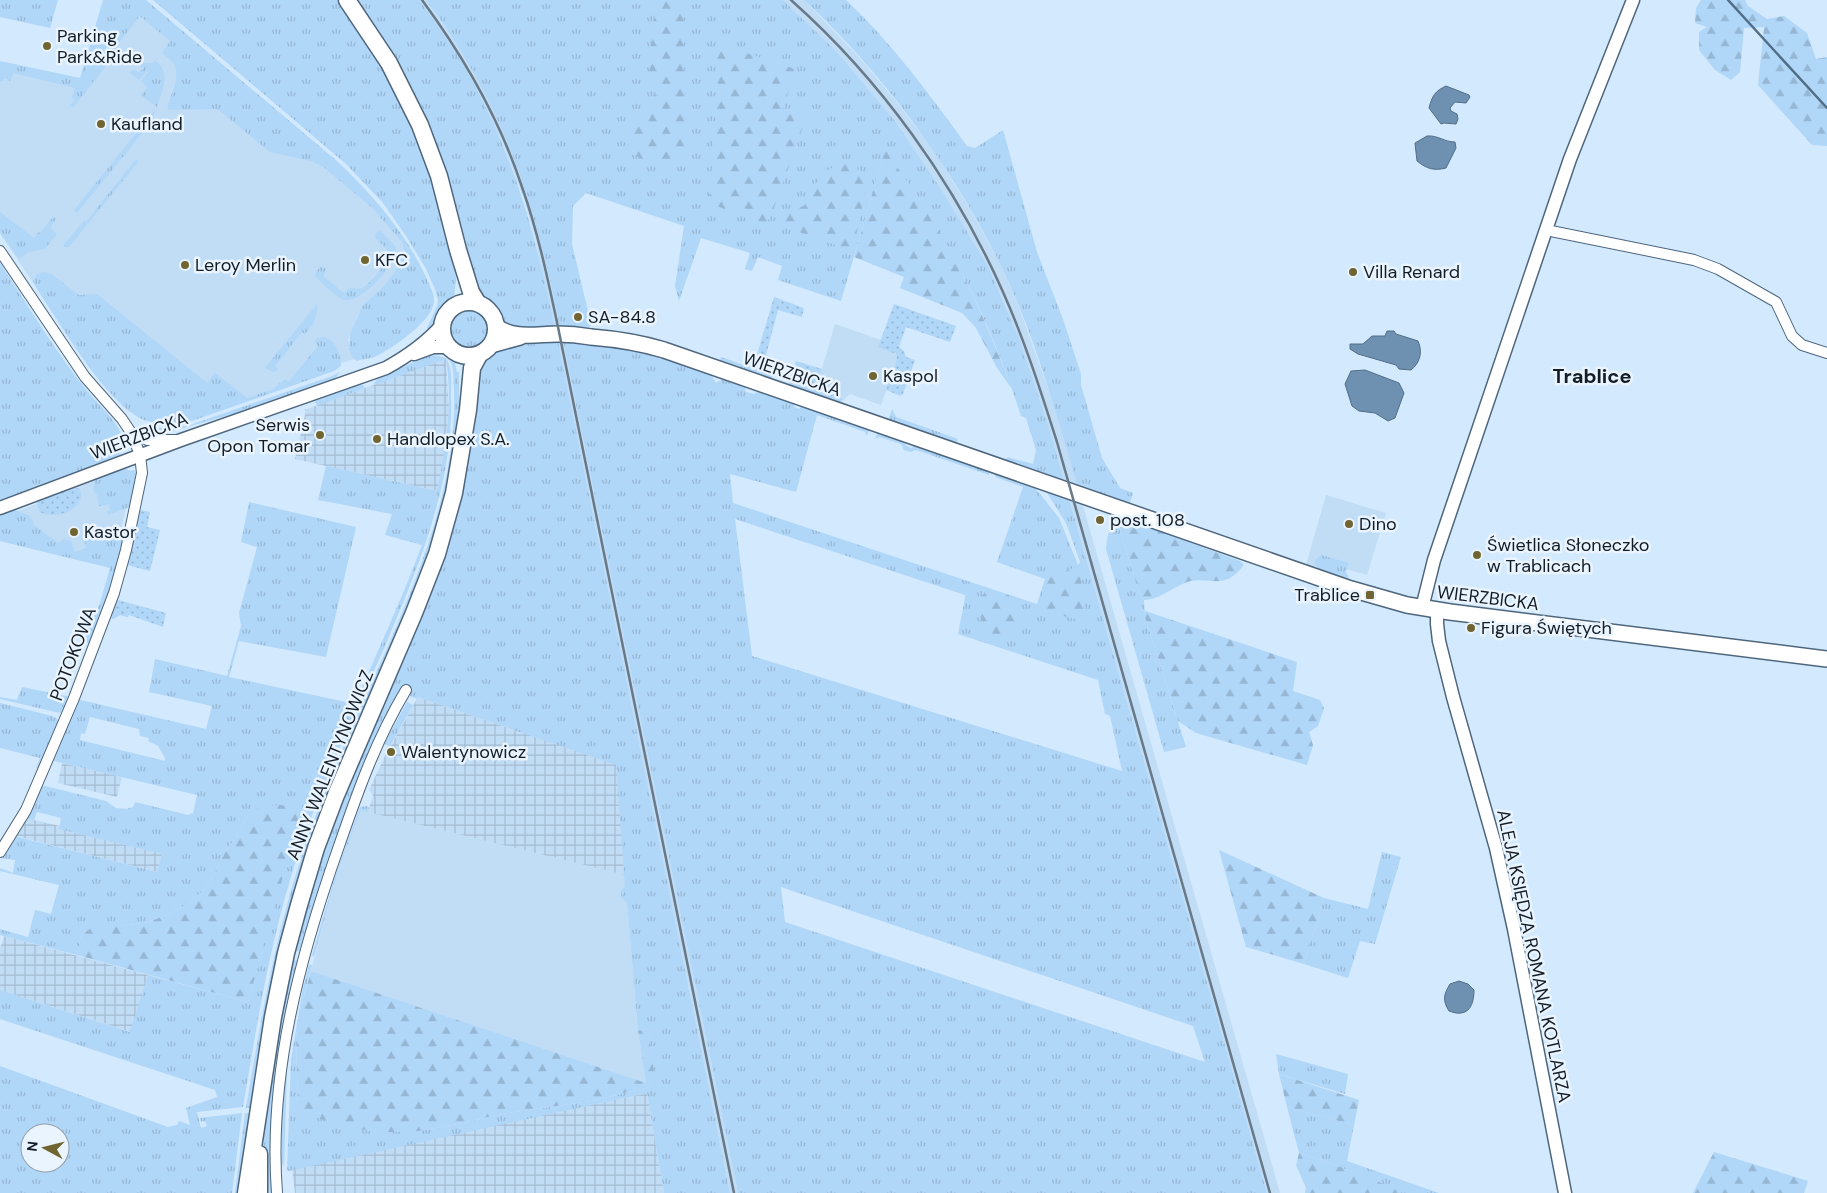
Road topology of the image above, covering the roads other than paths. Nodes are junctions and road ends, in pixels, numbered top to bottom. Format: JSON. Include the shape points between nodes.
{"nodes":[{"id":1,"x":346,"y":0,"type":"edge"},
{"id":2,"x":1633,"y":0,"type":"edge"},
{"id":3,"x":1546,"y":230,"type":"junction"},
{"id":4,"x":458,"y":250,"type":"junction"},
{"id":5,"x":0,"y":251,"type":"edge"},
{"id":6,"x":477,"y":302,"type":"junction"},
{"id":7,"x":455,"y":305,"type":"junction"},
{"id":8,"x":442,"y":325,"type":"junction"},
{"id":9,"x":496,"y":326,"type":"junction"},
{"id":10,"x":529,"y":335,"type":"junction"},
{"id":11,"x":453,"y":350,"type":"junction"},
{"id":12,"x":485,"y":350,"type":"junction"},
{"id":13,"x":1827,"y":353,"type":"edge"},
{"id":14,"x":403,"y":358,"type":"junction"},
{"id":15,"x":132,"y":434,"type":"junction"},
{"id":16,"x":181,"y":440,"type":"junction"},
{"id":17,"x":463,"y":440,"type":"junction"},
{"id":18,"x":140,"y":455,"type":"junction"},
{"id":19,"x":0,"y":508,"type":"edge"},
{"id":20,"x":1422,"y":608,"type":"junction"},
{"id":21,"x":1437,"y":610,"type":"junction"},
{"id":22,"x":1827,"y":659,"type":"edge"},
{"id":23,"x":406,"y":690,"type":"dead end"},
{"id":24,"x":0,"y":852,"type":"edge"},
{"id":25,"x":259,"y":1111,"type":"junction"},
{"id":26,"x":246,"y":1193,"type":"edge"},
{"id":27,"x":258,"y":1193,"type":"edge"},
{"id":28,"x":277,"y":1193,"type":"edge"},
{"id":29,"x":1565,"y":1193,"type":"edge"}],
"edges":[{"from":1,"to":4,"type":"main road","via":[[389,63],[420,125],[444,191]]},
{"from":2,"to":3,"type":"street","via":[[1570,159]]},
{"from":3,"to":13,"type":"street","via":[[1694,260],[1718,269],[1776,302],[1792,336],[1802,345]]},
{"from":3,"to":20,"type":"street","via":[[1434,560]]},
{"from":4,"to":6,"type":"main road"},
{"from":4,"to":7,"type":"main road","via":[[459,289]]},
{"from":5,"to":15,"type":"street","name":"POTOKOWA","via":[[85,376]]},
{"from":6,"to":7,"type":"main road"},
{"from":6,"to":9,"type":"main road","via":[[490,311]]},
{"from":7,"to":8,"type":"main road","via":[[445,315]]},
{"from":8,"to":11,"type":"main road","via":[[442,335]]},
{"from":8,"to":14,"type":"street","name":"WIERZBICKA"},
{"from":9,"to":10,"type":"main road","name":"WIERZBICKA","via":[[505,332]]},
{"from":9,"to":12,"type":"main road","via":[[495,336]]},
{"from":10,"to":12,"type":"main road","name":"WIERZBICKA"},
{"from":10,"to":20,"type":"main road","name":"WIERZBICKA","via":[[592,337],[659,349],[1351,589]]},
{"from":11,"to":12,"type":"main road","via":[[466,356]]},
{"from":11,"to":14,"type":"street","name":"WIERZBICKA","via":[[433,347]]},
{"from":11,"to":17,"type":"main road","name":"ANNY WALENTYNOWICZ","via":[[462,368]]},
{"from":12,"to":17,"type":"main road","name":"ANNY WALENTYNOWICZ","via":[[472,368]]},
{"from":14,"to":16,"type":"street","name":"WIERZBICKA","via":[[386,368]]},
{"from":15,"to":16,"type":"street","via":[[148,440]]},
{"from":15,"to":18,"type":"street","name":"POTOKOWA"},
{"from":16,"to":18,"type":"street","name":"WIERZBICKA"},
{"from":17,"to":25,"type":"main road","name":"ANNY WALENTYNOWICZ","via":[[454,493],[434,563],[336,795],[302,894],[276,1000]]},
{"from":18,"to":19,"type":"street","name":"WIERZBICKA"},
{"from":18,"to":24,"type":"street","name":"POTOKOWA","via":[[142,473],[114,593],[26,810]]},
{"from":20,"to":21,"type":"main road","name":"WIERZBICKA"},
{"from":21,"to":22,"type":"main road","name":"WIERZBICKA"},
{"from":21,"to":29,"type":"street","name":"ALEJA KSIĘDZA ROMANA KOTLARZA","via":[[1438,633],[1453,697],[1506,893]]},
{"from":23,"to":28,"type":"street","via":[[378,740],[363,776],[324,889],[299,977],[276,1104]]},
{"from":25,"to":26,"type":"main road","name":"ANNY WALENTYNOWICZ"},
{"from":25,"to":27,"type":"main road","name":"ANNY WALENTYNOWICZ"}]}
